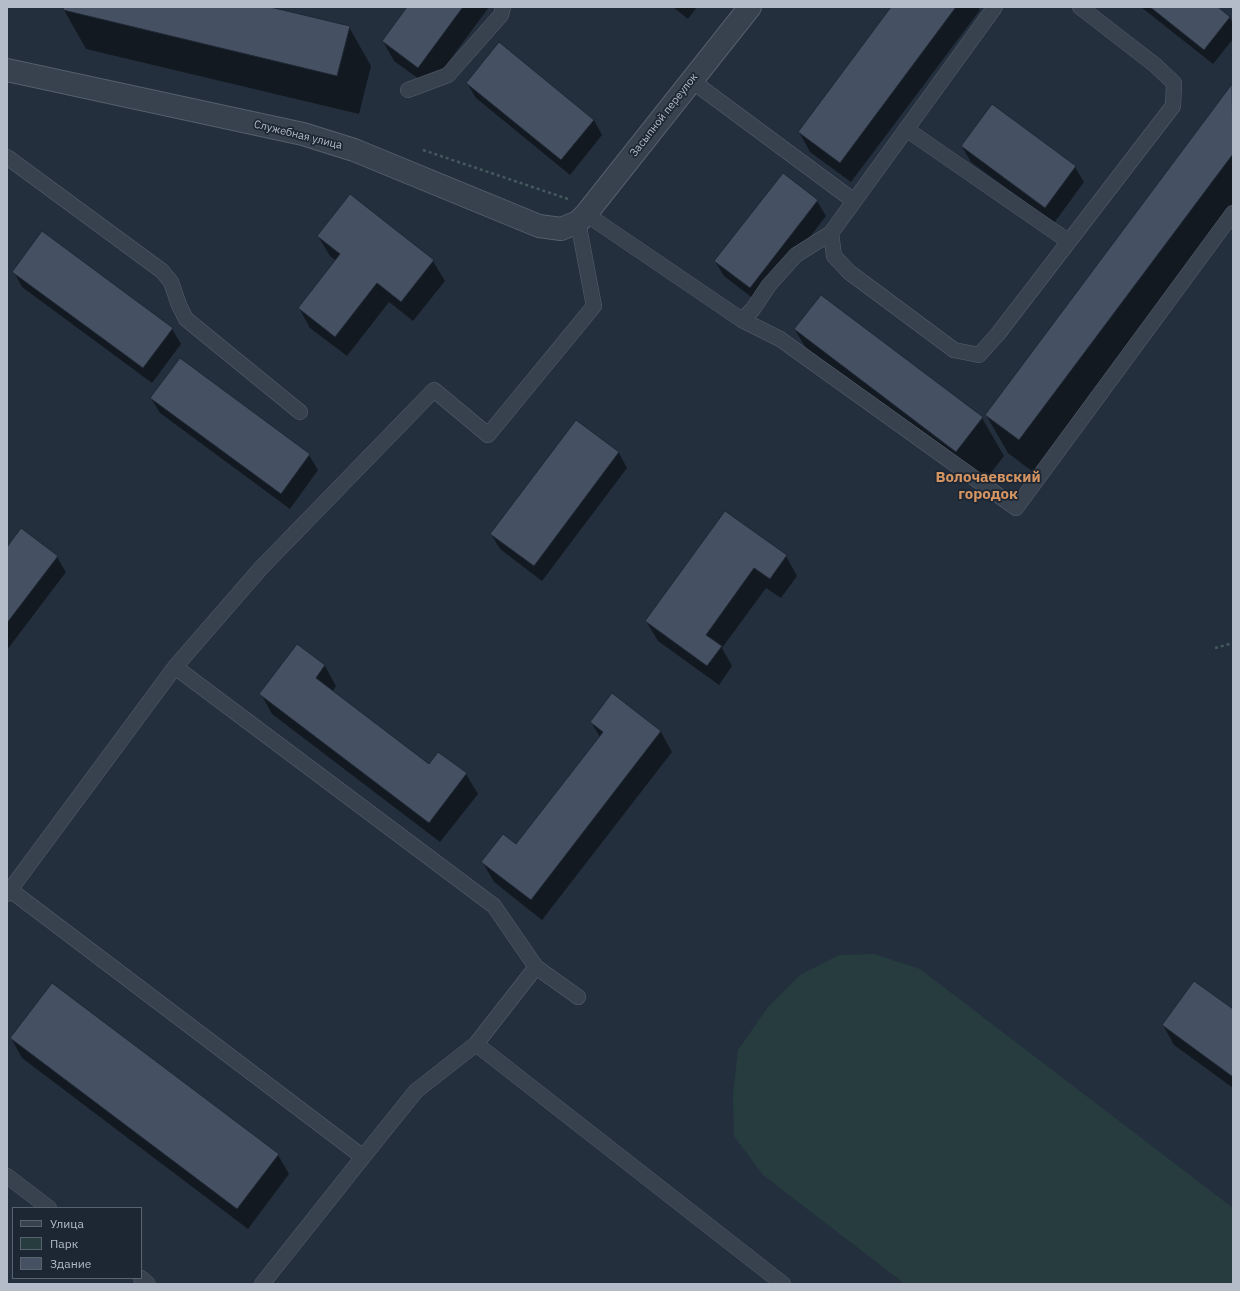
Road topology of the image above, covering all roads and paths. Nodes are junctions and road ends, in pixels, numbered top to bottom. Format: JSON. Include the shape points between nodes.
{"nodes":[{"id":1,"x":503,"y":7,"type":"edge"},
{"id":2,"x":750,"y":7,"type":"edge"},
{"id":3,"x":995,"y":7,"type":"edge"},
{"id":4,"x":1080,"y":7,"type":"edge"},
{"id":5,"x":7,"y":70,"type":"edge"},
{"id":6,"x":692,"y":81,"type":"junction"},
{"id":7,"x":408,"y":90,"type":"dead end"},
{"id":8,"x":906,"y":129,"type":"junction"},
{"id":9,"x":7,"y":157,"type":"edge"},
{"id":10,"x":854,"y":201,"type":"junction"},
{"id":11,"x":1233,"y":213,"type":"edge"},
{"id":12,"x":582,"y":218,"type":"junction"},
{"id":13,"x":831,"y":233,"type":"junction"},
{"id":14,"x":1068,"y":241,"type":"junction"},
{"id":15,"x":742,"y":320,"type":"junction"},
{"id":16,"x":300,"y":412,"type":"dead end"},
{"id":17,"x":1233,"y":643,"type":"edge"},
{"id":18,"x":1215,"y":648,"type":"dead end"},
{"id":19,"x":175,"y":667,"type":"junction"},
{"id":20,"x":8,"y":892,"type":"edge"},
{"id":21,"x":536,"y":967,"type":"junction"},
{"id":22,"x":578,"y":997,"type":"dead end"},
{"id":23,"x":476,"y":1044,"type":"junction"},
{"id":24,"x":363,"y":1156,"type":"junction"},
{"id":25,"x":7,"y":1176,"type":"edge"},
{"id":26,"x":48,"y":1207,"type":"edge"},
{"id":27,"x":262,"y":1284,"type":"edge"},
{"id":28,"x":783,"y":1284,"type":"edge"}],
"edges":[{"from":1,"to":7,"type":"lane","via":[[501,15],[448,74]]},
{"from":2,"to":6,"type":"street","name":"Засыпной переулок"},
{"from":3,"to":8,"type":"lane"},
{"from":4,"to":14,"type":"lane","via":[[1160,69],[1174,83],[1173,106]]},
{"from":5,"to":12,"type":"street","name":"Служебная улица","via":[[303,134],[354,150],[539,226],[561,228]]},
{"from":6,"to":10,"type":"lane"},
{"from":6,"to":12,"type":"street","name":"Засыпной переулок"},
{"from":8,"to":10,"type":"lane"},
{"from":8,"to":14,"type":"lane"},
{"from":9,"to":16,"type":"lane","via":[[162,271],[172,282],[186,319]]},
{"from":10,"to":13,"type":"lane"},
{"from":11,"to":15,"type":"lane","via":[[1016,508],[780,339]]},
{"from":12,"to":15,"type":"lane"},
{"from":12,"to":19,"type":"lane","via":[[594,306],[488,436],[434,390],[261,568]]},
{"from":13,"to":14,"type":"lane","via":[[834,256],[849,272],[954,350],[979,355]]},
{"from":13,"to":15,"type":"lane","via":[[796,255],[768,285],[753,310]]},
{"from":17,"to":18,"type":"path"},
{"from":19,"to":20,"type":"lane"},
{"from":19,"to":21,"type":"lane","via":[[494,906]]},
{"from":20,"to":24,"type":"lane"},
{"from":21,"to":22,"type":"lane"},
{"from":21,"to":23,"type":"lane"},
{"from":23,"to":24,"type":"lane","via":[[416,1090]]},
{"from":23,"to":28,"type":"lane"},
{"from":24,"to":27,"type":"lane"},
{"from":25,"to":26,"type":"lane"}]}
